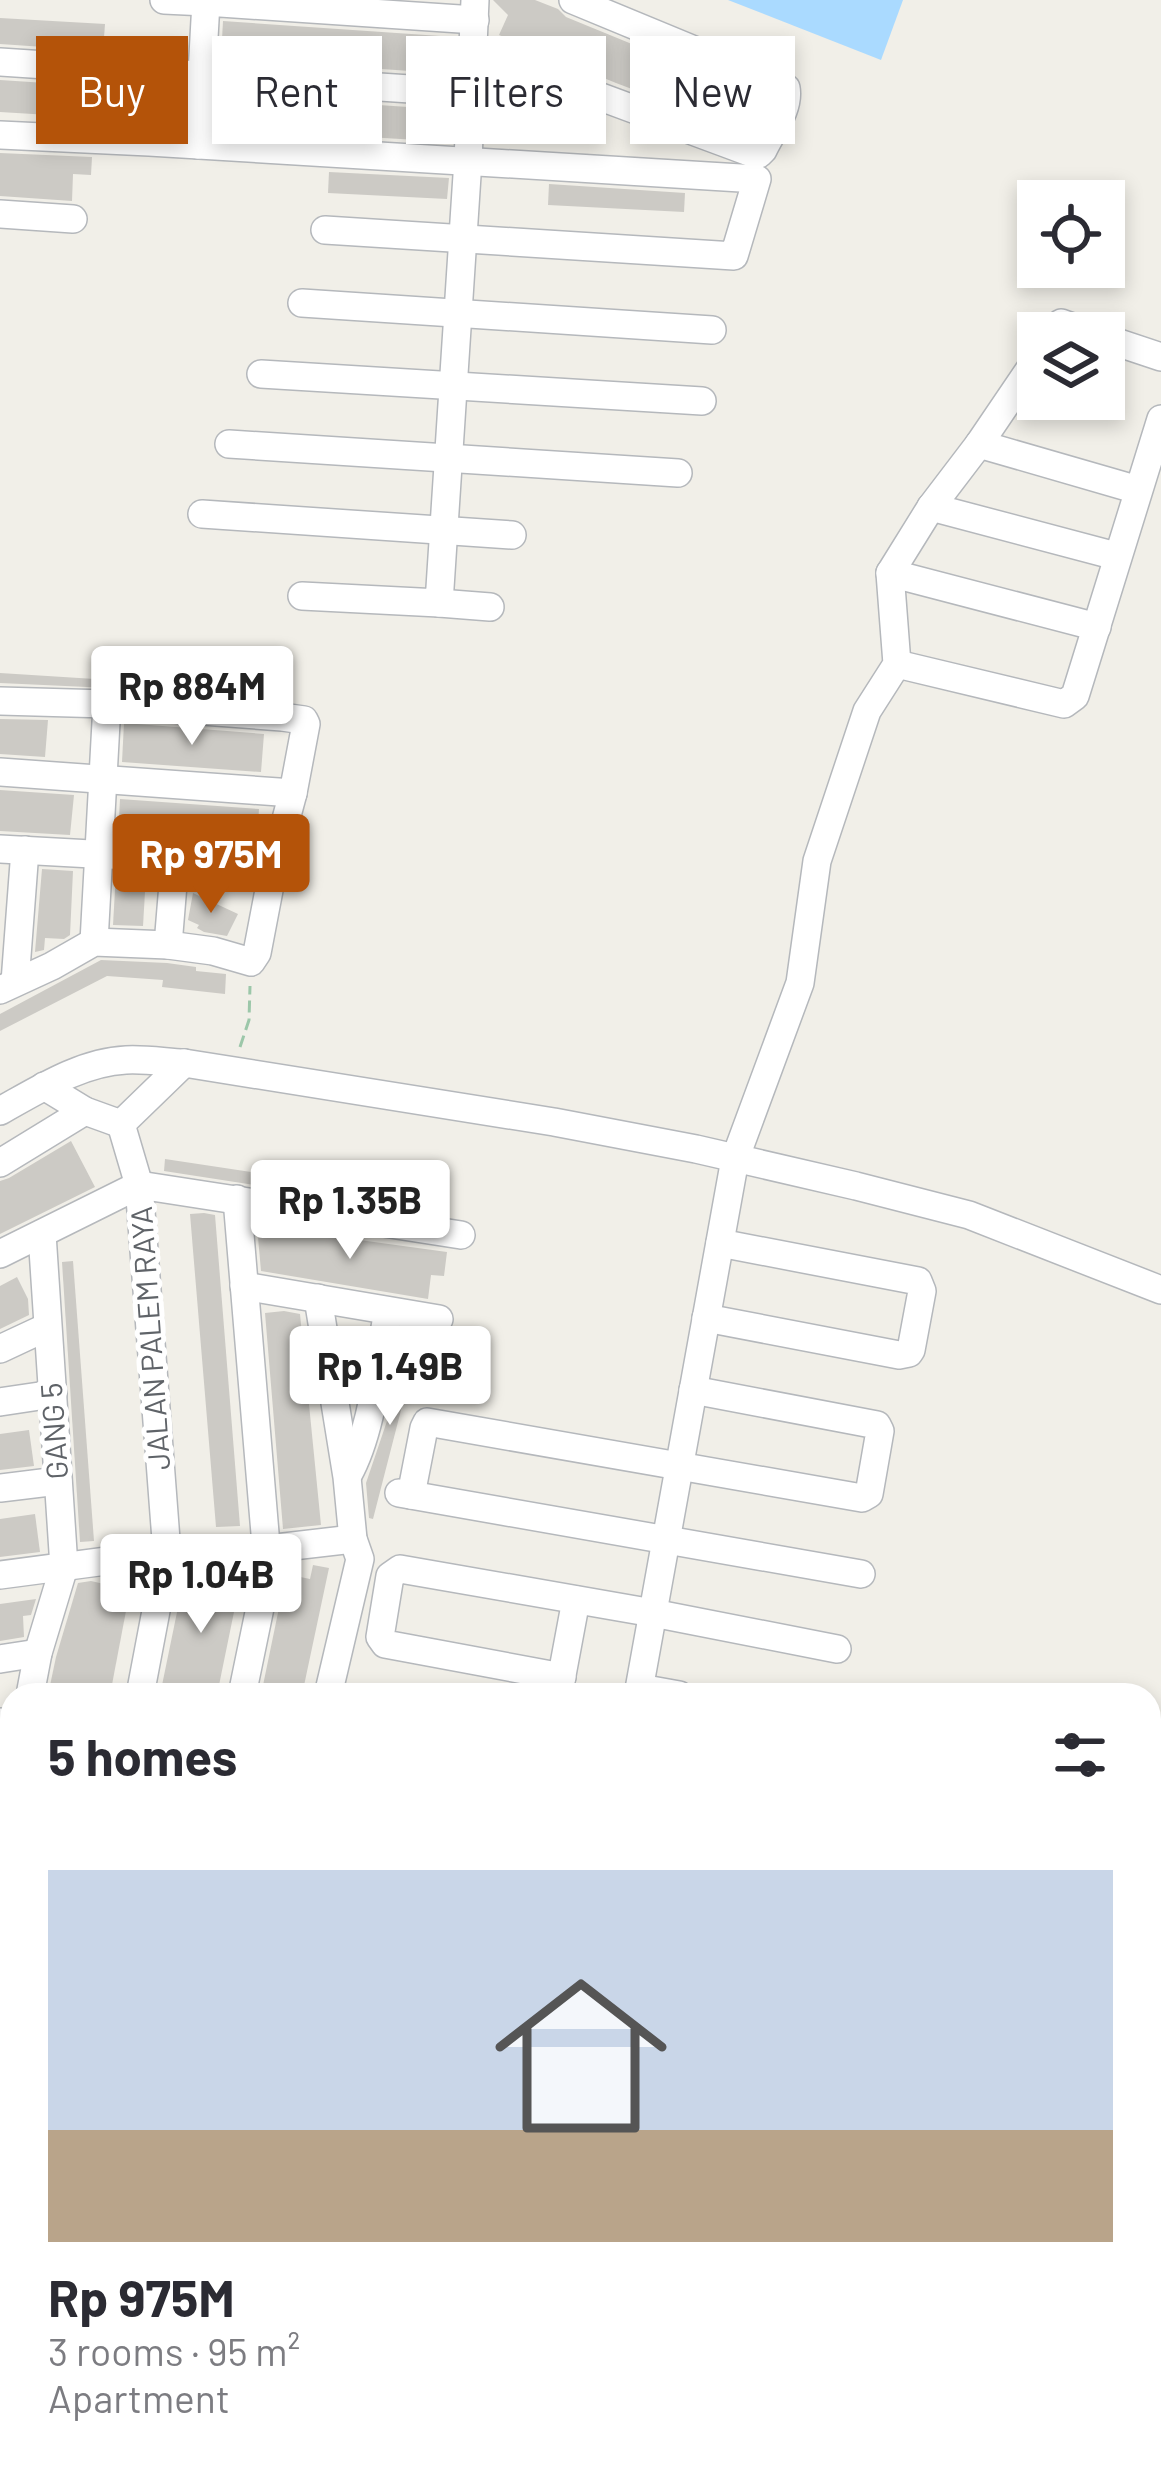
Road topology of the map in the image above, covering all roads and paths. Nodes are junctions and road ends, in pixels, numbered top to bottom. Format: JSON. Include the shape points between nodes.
{"nodes":[{"id":1,"x":164,"y":0,"type":"edge"},
{"id":2,"x":573,"y":0,"type":"edge"},
{"id":3,"x":206,"y":1,"type":"edge"},
{"id":4,"x":475,"y":10,"type":"edge"},
{"id":5,"x":0,"y":62,"type":"edge"},
{"id":6,"x":203,"y":76,"type":"junction"},
{"id":7,"x":406,"y":89,"type":"edge"},
{"id":8,"x":606,"y":99,"type":"edge"},
{"id":9,"x":0,"y":135,"type":"edge"},
{"id":10,"x":469,"y":144,"type":"edge"},
{"id":11,"x":198,"y":145,"type":"junction"},
{"id":12,"x":468,"y":160,"type":"junction"},
{"id":13,"x":0,"y":214,"type":"edge"},
{"id":14,"x":73,"y":219,"type":"dead end"},
{"id":15,"x":325,"y":230,"type":"dead end"},
{"id":16,"x":463,"y":239,"type":"junction"},
{"id":17,"x":302,"y":303,"type":"dead end"},
{"id":18,"x":458,"y":313,"type":"junction"},
{"id":19,"x":712,"y":330,"type":"dead end"},
{"id":20,"x":1125,"y":345,"type":"edge"},
{"id":21,"x":1161,"y":357,"type":"edge"},
{"id":22,"x":262,"y":374,"type":"dead end"},
{"id":23,"x":453,"y":385,"type":"junction"},
{"id":24,"x":1017,"y":388,"type":"edge"},
{"id":25,"x":702,"y":400,"type":"dead end"},
{"id":26,"x":1161,"y":419,"type":"edge"},
{"id":27,"x":229,"y":444,"type":"dead end"},
{"id":28,"x":979,"y":444,"type":"junction"},
{"id":29,"x":448,"y":460,"type":"junction"},
{"id":30,"x":678,"y":473,"type":"dead end"},
{"id":31,"x":1138,"y":490,"type":"junction"},
{"id":32,"x":931,"y":507,"type":"junction"},
{"id":33,"x":202,"y":514,"type":"dead end"},
{"id":34,"x":443,"y":530,"type":"junction"},
{"id":35,"x":512,"y":535,"type":"dead end"},
{"id":36,"x":1116,"y":556,"type":"junction"},
{"id":37,"x":890,"y":573,"type":"junction"},
{"id":38,"x":302,"y":596,"type":"dead end"},
{"id":39,"x":439,"y":603,"type":"junction"},
{"id":40,"x":490,"y":607,"type":"dead end"},
{"id":41,"x":1096,"y":627,"type":"junction"},
{"id":42,"x":897,"y":664,"type":"junction"},
{"id":43,"x":0,"y":700,"type":"edge"},
{"id":44,"x":107,"y":704,"type":"junction"},
{"id":45,"x":0,"y":772,"type":"edge"},
{"id":46,"x":103,"y":779,"type":"junction"},
{"id":47,"x":293,"y":793,"type":"junction"},
{"id":48,"x":13,"y":849,"type":"edge"},
{"id":49,"x":99,"y":853,"type":"junction"},
{"id":50,"x":175,"y":860,"type":"junction"},
{"id":51,"x":274,"y":864,"type":"junction"},
{"id":52,"x":94,"y":942,"type":"junction"},
{"id":53,"x":168,"y":945,"type":"junction"},
{"id":54,"x":251,"y":962,"type":"junction"},
{"id":55,"x":8,"y":986,"type":"edge"},
{"id":56,"x":184,"y":1063,"type":"junction"},
{"id":57,"x":232,"y":1072,"type":"junction"},
{"id":58,"x":44,"y":1087,"type":"junction"},
{"id":59,"x":0,"y":1111,"type":"edge"},
{"id":60,"x":85,"y":1111,"type":"junction"},
{"id":61,"x":121,"y":1124,"type":"junction"},
{"id":62,"x":735,"y":1159,"type":"junction"},
{"id":63,"x":0,"y":1162,"type":"edge"},
{"id":64,"x":139,"y":1185,"type":"junction"},
{"id":65,"x":237,"y":1198,"type":"junction"},
{"id":66,"x":42,"y":1234,"type":"junction"},
{"id":67,"x":460,"y":1234,"type":"dead end"},
{"id":68,"x":720,"y":1243,"type":"junction"},
{"id":69,"x":0,"y":1254,"type":"edge"},
{"id":70,"x":244,"y":1286,"type":"junction"},
{"id":71,"x":1161,"y":1290,"type":"edge"},
{"id":72,"x":318,"y":1298,"type":"junction"},
{"id":73,"x":388,"y":1311,"type":"junction"},
{"id":74,"x":706,"y":1318,"type":"junction"},
{"id":75,"x":439,"y":1319,"type":"dead end"},
{"id":76,"x":47,"y":1327,"type":"junction"},
{"id":77,"x":0,"y":1349,"type":"edge"},
{"id":78,"x":693,"y":1390,"type":"junction"},
{"id":79,"x":53,"y":1394,"type":"junction"},
{"id":80,"x":0,"y":1402,"type":"edge"},
{"id":81,"x":680,"y":1466,"type":"junction"},
{"id":82,"x":347,"y":1477,"type":"junction"},
{"id":83,"x":58,"y":1481,"type":"junction"},
{"id":84,"x":0,"y":1488,"type":"edge"},
{"id":85,"x":353,"y":1540,"type":"junction"},
{"id":86,"x":666,"y":1541,"type":"junction"},
{"id":87,"x":267,"y":1549,"type":"junction"},
{"id":88,"x":167,"y":1553,"type":"junction"},
{"id":89,"x":64,"y":1568,"type":"junction"},
{"id":90,"x":861,"y":1574,"type":"dead end"},
{"id":91,"x":0,"y":1575,"type":"edge"},
{"id":92,"x":576,"y":1600,"type":"junction"},
{"id":93,"x":653,"y":1613,"type":"junction"},
{"id":94,"x":837,"y":1648,"type":"dead end"},
{"id":95,"x":38,"y":1653,"type":"junction"},
{"id":96,"x":0,"y":1659,"type":"edge"},
{"id":97,"x":32,"y":1683,"type":"edge"},
{"id":98,"x":142,"y":1683,"type":"edge"},
{"id":99,"x":245,"y":1683,"type":"edge"},
{"id":100,"x":331,"y":1683,"type":"edge"},
{"id":101,"x":547,"y":1683,"type":"edge"},
{"id":102,"x":561,"y":1683,"type":"edge"},
{"id":103,"x":640,"y":1683,"type":"edge"}],
"edges":[{"from":1,"to":3,"type":"street"},
{"from":2,"to":8,"type":"street","via":[[785,88],[788,98],[759,154]]},
{"from":3,"to":4,"type":"street"},
{"from":3,"to":6,"type":"street"},
{"from":5,"to":6,"type":"street"},
{"from":6,"to":7,"type":"street"},
{"from":6,"to":11,"type":"street"},
{"from":9,"to":11,"type":"street"},
{"from":10,"to":12,"type":"street"},
{"from":11,"to":12,"type":"street"},
{"from":12,"to":16,"type":"street"},
{"from":12,"to":16,"type":"street","via":[[758,179],[734,256]]},
{"from":13,"to":14,"type":"street"},
{"from":15,"to":16,"type":"street"},
{"from":16,"to":18,"type":"street"},
{"from":17,"to":18,"type":"street"},
{"from":18,"to":19,"type":"street"},
{"from":18,"to":23,"type":"street"},
{"from":20,"to":21,"type":"street"},
{"from":22,"to":23,"type":"street"},
{"from":23,"to":25,"type":"street"},
{"from":23,"to":29,"type":"street"},
{"from":24,"to":28,"type":"street"},
{"from":26,"to":31,"type":"street"},
{"from":27,"to":29,"type":"street"},
{"from":28,"to":31,"type":"street"},
{"from":28,"to":32,"type":"street"},
{"from":29,"to":30,"type":"street"},
{"from":29,"to":34,"type":"street"},
{"from":31,"to":36,"type":"street"},
{"from":32,"to":36,"type":"street"},
{"from":32,"to":37,"type":"street"},
{"from":33,"to":34,"type":"street"},
{"from":34,"to":35,"type":"street"},
{"from":34,"to":39,"type":"street"},
{"from":36,"to":41,"type":"street"},
{"from":37,"to":41,"type":"street"},
{"from":37,"to":42,"type":"street"},
{"from":38,"to":39,"type":"street"},
{"from":39,"to":40,"type":"street"},
{"from":41,"to":42,"type":"street","via":[[1075,696],[1064,704]]},
{"from":42,"to":62,"type":"street","via":[[867,711],[817,861],[800,983]]},
{"from":43,"to":44,"type":"street"},
{"from":44,"to":46,"type":"street"},
{"from":44,"to":47,"type":"street","via":[[304,720]]},
{"from":45,"to":46,"type":"street"},
{"from":46,"to":47,"type":"street"},
{"from":46,"to":49,"type":"street"},
{"from":47,"to":51,"type":"street"},
{"from":48,"to":49,"type":"street"},
{"from":48,"to":55,"type":"street"},
{"from":49,"to":50,"type":"street"},
{"from":49,"to":52,"type":"street"},
{"from":50,"to":51,"type":"street"},
{"from":50,"to":53,"type":"street"},
{"from":51,"to":54,"type":"street"},
{"from":52,"to":53,"type":"street"},
{"from":52,"to":55,"type":"street"},
{"from":53,"to":54,"type":"street"},
{"from":54,"to":57,"type":"path","via":[[249,1020]]},
{"from":56,"to":57,"type":"street"},
{"from":56,"to":58,"type":"street","via":[[108,1062]]},
{"from":56,"to":61,"type":"street"},
{"from":57,"to":62,"type":"street"},
{"from":58,"to":59,"type":"street"},
{"from":58,"to":60,"type":"street"},
{"from":60,"to":61,"type":"street"},
{"from":60,"to":63,"type":"street"},
{"from":61,"to":64,"type":"street","name":"JALAN PALEM RAYA"},
{"from":62,"to":68,"type":"street"},
{"from":62,"to":71,"type":"street","via":[[969,1215]]},
{"from":64,"to":65,"type":"street"},
{"from":64,"to":66,"type":"street"},
{"from":64,"to":88,"type":"street","name":"JALAN PALEM RAYA"},
{"from":65,"to":67,"type":"street"},
{"from":65,"to":70,"type":"street"},
{"from":66,"to":69,"type":"street"},
{"from":66,"to":76,"type":"street","name":"GANG 5"},
{"from":68,"to":74,"type":"street"},
{"from":68,"to":74,"type":"street","via":[[918,1280],[911,1350]]},
{"from":70,"to":72,"type":"street"},
{"from":70,"to":87,"type":"street"},
{"from":72,"to":73,"type":"street"},
{"from":72,"to":82,"type":"street"},
{"from":73,"to":75,"type":"street"},
{"from":73,"to":82,"type":"street"},
{"from":74,"to":78,"type":"street"},
{"from":76,"to":77,"type":"street"},
{"from":76,"to":79,"type":"street","name":"GANG 5"},
{"from":78,"to":81,"type":"street"},
{"from":78,"to":81,"type":"street","via":[[878,1425],[878,1447],[866,1498]]},
{"from":79,"to":80,"type":"street"},
{"from":79,"to":83,"type":"street","name":"GANG 5"},
{"from":81,"to":86,"type":"street"},
{"from":81,"to":86,"type":"street","via":[[427,1422],[405,1494]]},
{"from":82,"to":85,"type":"street"},
{"from":83,"to":84,"type":"street"},
{"from":83,"to":89,"type":"street","name":"GANG 5"},
{"from":85,"to":87,"type":"street"},
{"from":85,"to":100,"type":"street","via":[[359,1559]]},
{"from":86,"to":90,"type":"street"},
{"from":86,"to":93,"type":"street"},
{"from":87,"to":88,"type":"street"},
{"from":87,"to":99,"type":"street"},
{"from":88,"to":89,"type":"street"},
{"from":88,"to":98,"type":"street","name":"JALAN PALEM RAYA"},
{"from":89,"to":91,"type":"street"},
{"from":89,"to":95,"type":"street","name":"GANG 5"},
{"from":92,"to":93,"type":"street"},
{"from":92,"to":101,"type":"street","via":[[400,1569],[390,1576],[380,1637],[386,1645]]},
{"from":92,"to":102,"type":"street"},
{"from":93,"to":94,"type":"street"},
{"from":93,"to":103,"type":"street"},
{"from":95,"to":96,"type":"street"},
{"from":95,"to":97,"type":"street","name":"GANG 5"}]}
